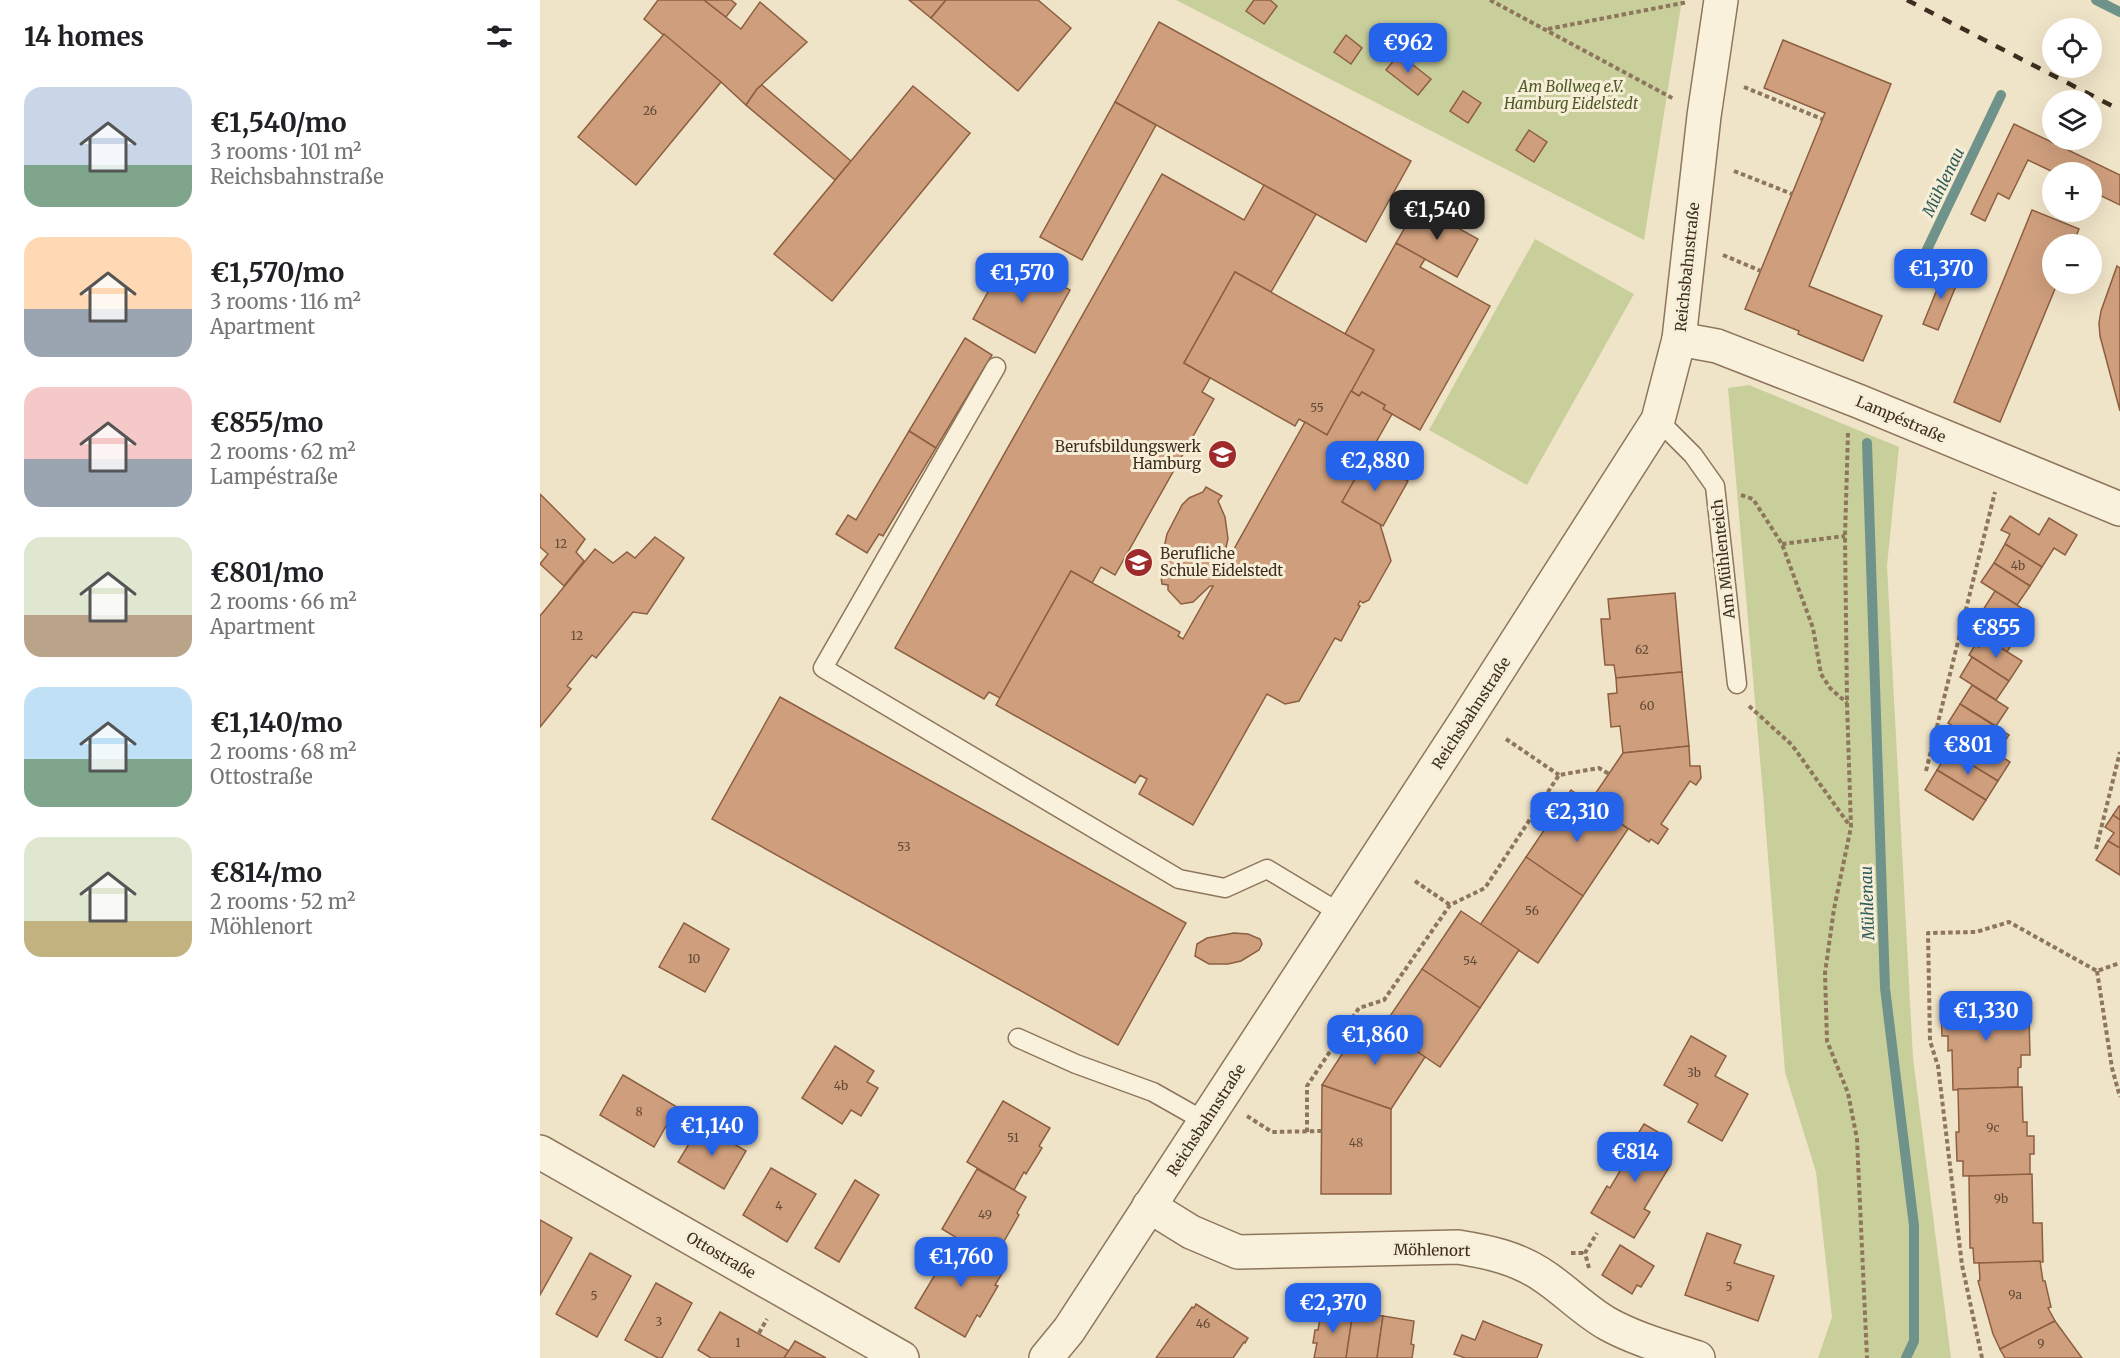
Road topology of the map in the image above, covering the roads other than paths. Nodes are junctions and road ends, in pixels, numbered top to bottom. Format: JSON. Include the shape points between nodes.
{"nodes":[{"id":1,"x":1706,"y":1,"type":"edge"},
{"id":2,"x":1679,"y":339,"type":"junction"},
{"id":3,"x":996,"y":367,"type":"dead end"},
{"id":4,"x":1658,"y":420,"type":"junction"},
{"id":5,"x":2120,"y":509,"type":"edge"},
{"id":6,"x":1737,"y":684,"type":"road end"},
{"id":7,"x":1340,"y":913,"type":"junction"},
{"id":8,"x":1018,"y":1038,"type":"dead end"},
{"id":9,"x":1206,"y":1122,"type":"junction"},
{"id":10,"x":540,"y":1152,"type":"edge"},
{"id":11,"x":1149,"y":1206,"type":"junction"},
{"id":12,"x":902,"y":1358,"type":"edge"},
{"id":13,"x":1046,"y":1358,"type":"edge"},
{"id":14,"x":1698,"y":1358,"type":"edge"}],
"edges":[{"from":1,"to":2,"type":"street","name":"Reichsbahnstraße","via":[[1704,116]]},
{"from":2,"to":4,"type":"street","name":"Reichsbahnstraße"},
{"from":2,"to":5,"type":"street","name":"Lampéstraße","via":[[1717,346]]},
{"from":3,"to":7,"type":"lane","via":[[823,668],[1179,879],[1225,888],[1267,868]]},
{"from":4,"to":6,"type":"lane","name":"Am Mühlenteich","via":[[1693,455],[1715,486]]},
{"from":4,"to":7,"type":"street","name":"Reichsbahnstraße"},
{"from":7,"to":9,"type":"street","name":"Reichsbahnstraße"},
{"from":8,"to":9,"type":"lane","via":[[1153,1092]]},
{"from":9,"to":11,"type":"street","name":"Reichsbahnstraße"},
{"from":10,"to":12,"type":"street","name":"Ottostraße"},
{"from":11,"to":13,"type":"street","name":"Reichsbahnstraße","via":[[1069,1330]]},
{"from":11,"to":14,"type":"street","name":"Möhlenort","via":[[1191,1232],[1238,1252],[1458,1247],[1491,1252],[1544,1276],[1589,1312],[1623,1332]]}]}
